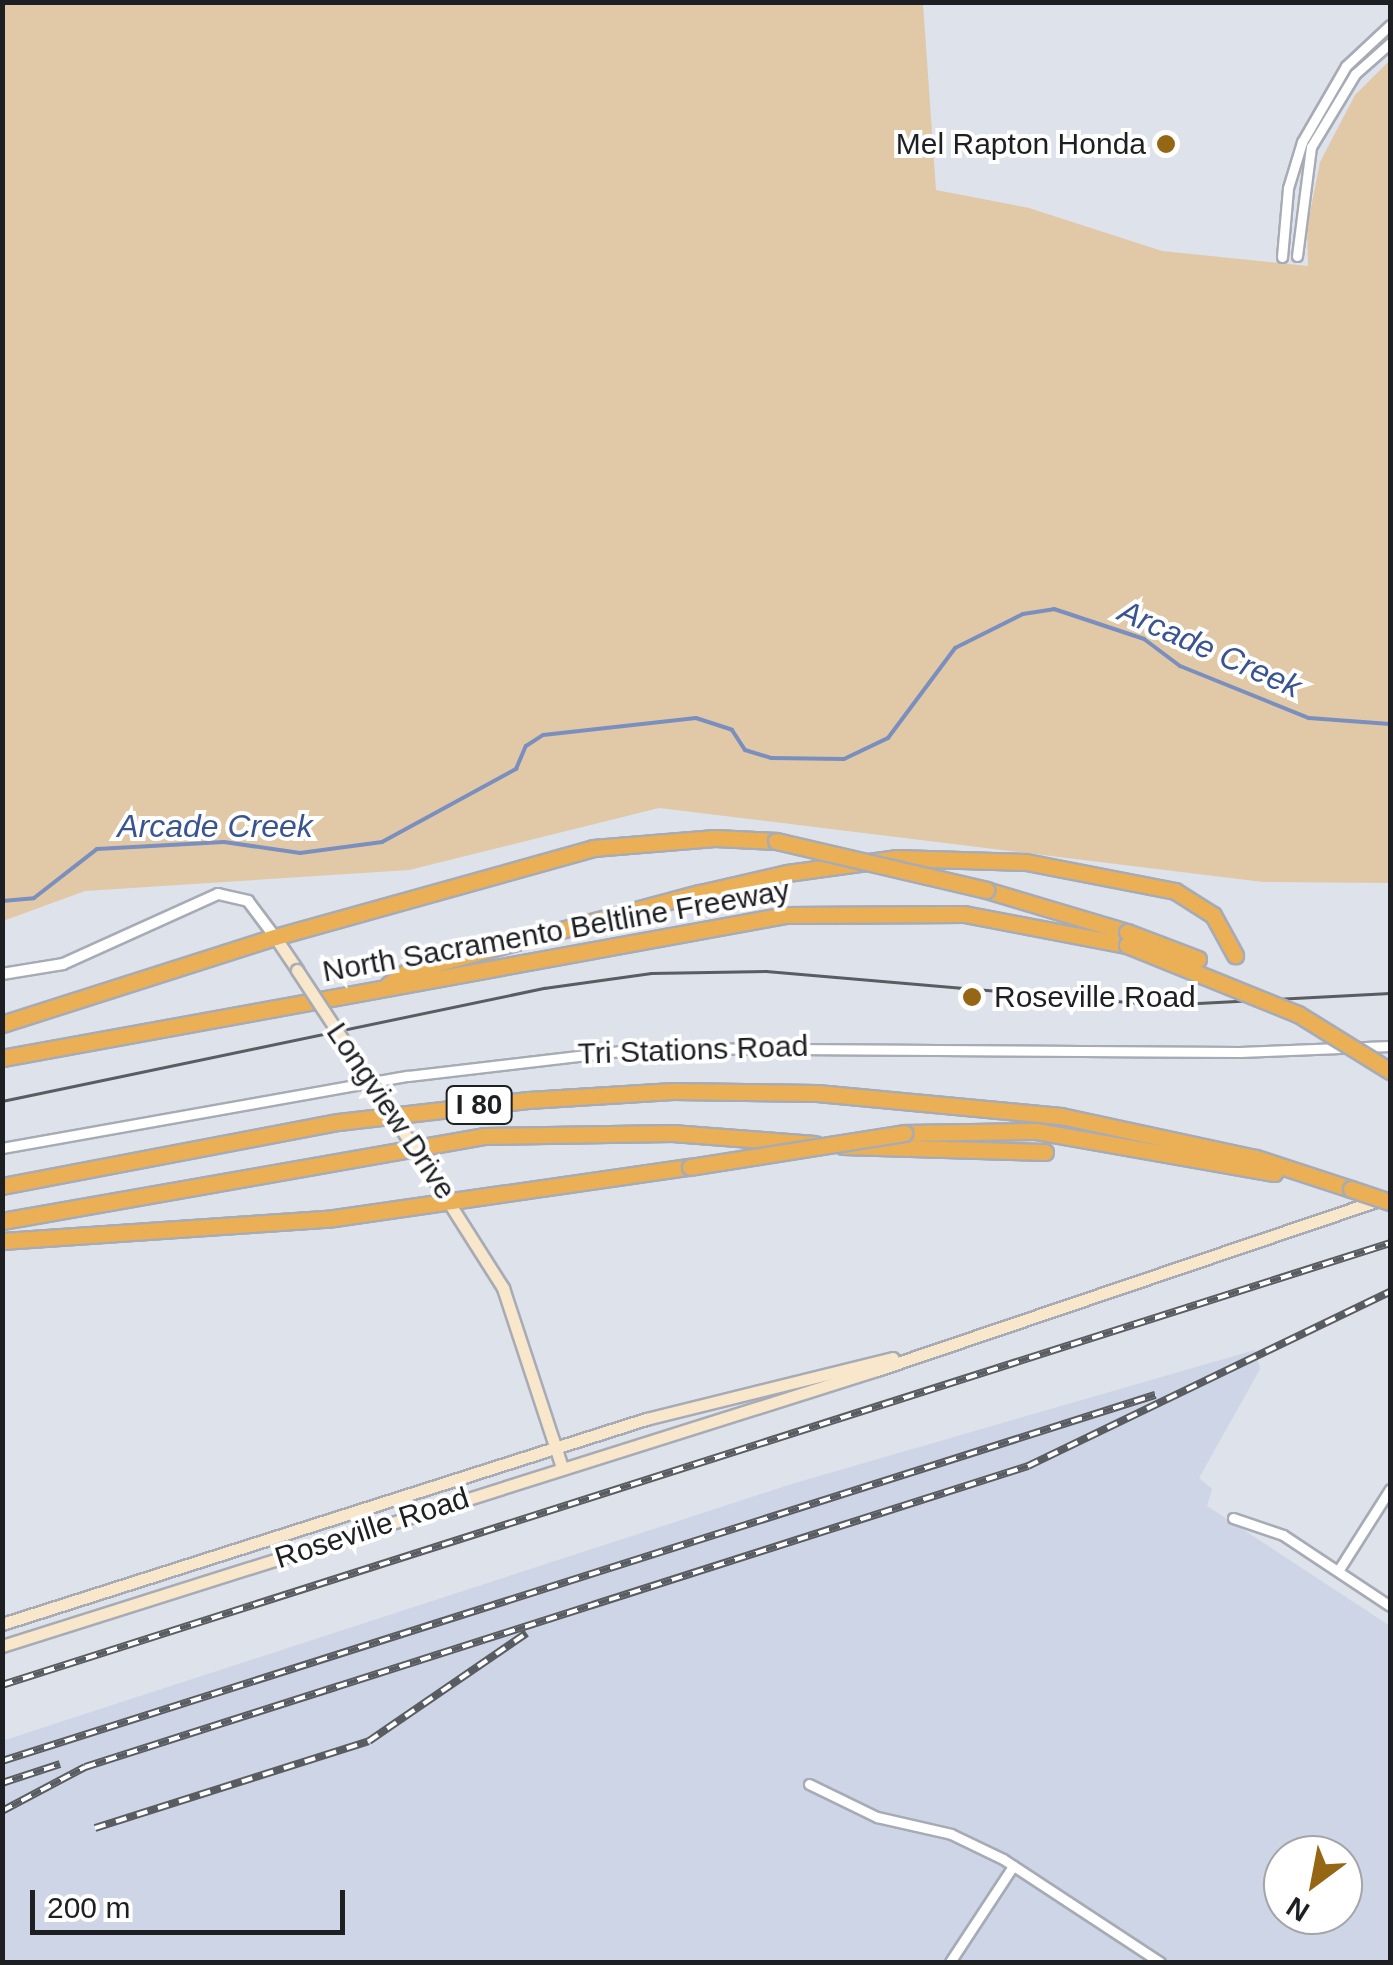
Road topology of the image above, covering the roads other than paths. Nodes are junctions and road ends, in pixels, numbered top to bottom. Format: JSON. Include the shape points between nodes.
{"nodes":[{"id":1,"x":1390,"y":25,"type":"edge"},
{"id":2,"x":1390,"y":43,"type":"edge"},
{"id":3,"x":1282,"y":244,"type":"junction"},
{"id":4,"x":1298,"y":244,"type":"junction"},
{"id":5,"x":1297,"y":256,"type":"dead end"},
{"id":6,"x":1282,"y":257,"type":"dead end"},
{"id":7,"x":275,"y":937,"type":"junction"},
{"id":8,"x":1127,"y":939,"type":"junction"},
{"id":9,"x":1235,"y":955,"type":"dead end"},
{"id":10,"x":2,"y":974,"type":"edge"},
{"id":11,"x":380,"y":990,"type":"junction"},
{"id":12,"x":2,"y":1024,"type":"edge"},
{"id":13,"x":1390,"y":1046,"type":"edge"},
{"id":14,"x":2,"y":1058,"type":"edge"},
{"id":15,"x":1390,"y":1070,"type":"edge"},
{"id":16,"x":2,"y":1148,"type":"edge"},
{"id":17,"x":1045,"y":1152,"type":"dead end"},
{"id":18,"x":2,"y":1186,"type":"edge"},
{"id":19,"x":1352,"y":1189,"type":"junction"},
{"id":20,"x":1390,"y":1199,"type":"edge"},
{"id":21,"x":454,"y":1205,"type":"junction"},
{"id":22,"x":2,"y":1221,"type":"edge"},
{"id":23,"x":2,"y":1241,"type":"edge"},
{"id":24,"x":912,"y":1355,"type":"junction"},
{"id":25,"x":556,"y":1448,"type":"junction"},
{"id":26,"x":562,"y":1468,"type":"junction"},
{"id":27,"x":1390,"y":1488,"type":"edge"},
{"id":28,"x":1233,"y":1518,"type":"dead end"},
{"id":29,"x":1338,"y":1571,"type":"junction"},
{"id":30,"x":1390,"y":1606,"type":"edge"},
{"id":31,"x":2,"y":1624,"type":"edge"},
{"id":32,"x":2,"y":1646,"type":"edge"},
{"id":33,"x":810,"y":1784,"type":"dead end"},
{"id":34,"x":1013,"y":1866,"type":"junction"},
{"id":35,"x":950,"y":1962,"type":"edge"},
{"id":36,"x":1160,"y":1962,"type":"edge"}],
"edges":[{"from":1,"to":3,"type":"street","via":[[1358,52],[1316,110],[1288,188]]},
{"from":2,"to":4,"type":"street","via":[[1355,74],[1311,147]]},
{"from":3,"to":4,"type":"street"},
{"from":3,"to":6,"type":"street"},
{"from":4,"to":5,"type":"street"},
{"from":7,"to":8,"type":"highway","bridge":true,"via":[[593,848],[700,838],[776,841],[986,890]]},
{"from":7,"to":10,"type":"street","name":"Longview Drive","via":[[248,901],[218,894],[63,964]]},
{"from":7,"to":12,"type":"highway"},
{"from":7,"to":21,"type":"main road","name":"Longview Drive","bridge":true},
{"from":8,"to":11,"type":"highway","name":"North Sacramento Beltline Freeway","via":[[964,914],[839,912],[734,922]]},
{"from":8,"to":15,"type":"highway","bridge":true,"via":[[1196,958]]},
{"from":9,"to":11,"type":"highway","via":[[1213,915],[1175,891],[1026,862],[896,858],[787,872],[700,893],[408,971]]},
{"from":11,"to":14,"type":"highway","name":"North Sacramento Beltline Freeway"},
{"from":13,"to":16,"type":"street","name":"Tri Stations Road","via":[[1240,1052],[648,1048],[371,1082]]},
{"from":17,"to":22,"type":"highway","via":[[672,1134],[484,1136]]},
{"from":18,"to":19,"type":"highway","number":"I 80","via":[[338,1122],[528,1100],[709,1092],[961,1104],[1159,1134]]},
{"from":19,"to":20,"type":"highway","number":"I 80","bridge":true},
{"from":19,"to":21,"type":"highway","bridge":true,"via":[[1036,1131],[893,1134]]},
{"from":20,"to":24,"type":"main road","name":"Roseville Road"},
{"from":21,"to":23,"type":"highway","via":[[156,1234]]},
{"from":21,"to":25,"type":"main road","name":"Longview Drive","via":[[503,1288]]},
{"from":24,"to":25,"type":"main road","name":"Roseville Road","via":[[738,1393]]},
{"from":24,"to":26,"type":"main road","name":"Roseville Road"},
{"from":25,"to":26,"type":"main road","name":"Longview Drive"},
{"from":25,"to":31,"type":"main road","name":"Roseville Road"},
{"from":26,"to":32,"type":"main road","name":"Roseville Road"},
{"from":27,"to":29,"type":"street"},
{"from":28,"to":29,"type":"street","via":[[1284,1536]]},
{"from":29,"to":30,"type":"street"},
{"from":33,"to":34,"type":"street","via":[[878,1816],[950,1834]]},
{"from":34,"to":35,"type":"street"},
{"from":34,"to":36,"type":"street"}]}
